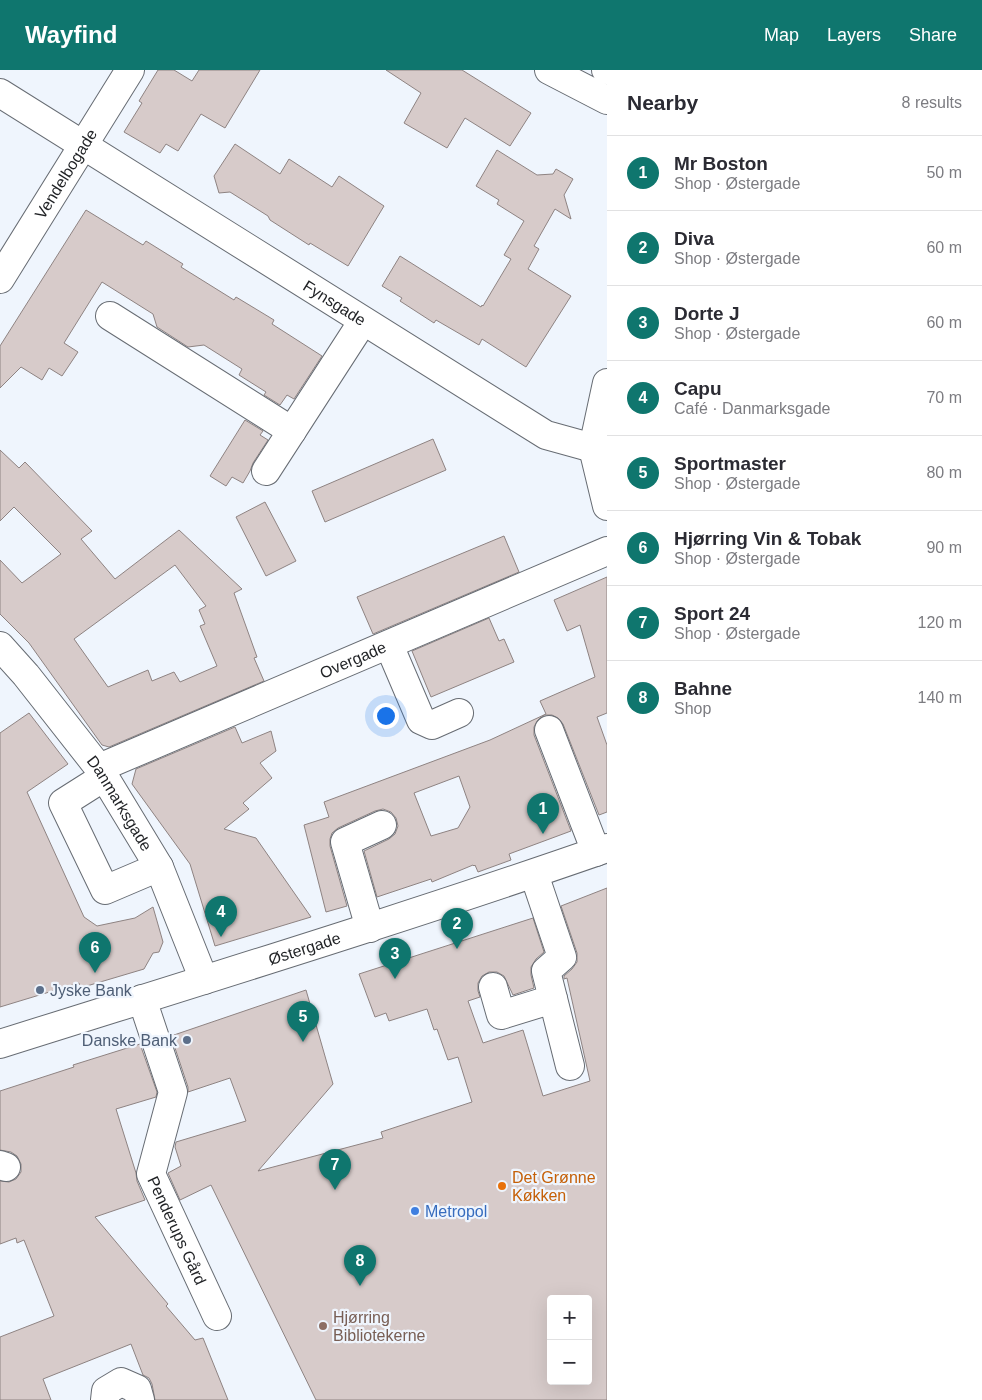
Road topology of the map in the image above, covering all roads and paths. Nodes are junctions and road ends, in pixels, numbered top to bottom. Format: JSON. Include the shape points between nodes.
{"nodes":[{"id":1,"x":130,"y":70,"type":"edge"},
{"id":2,"x":549,"y":70,"type":"edge"},
{"id":3,"x":0,"y":93,"type":"edge"},
{"id":4,"x":607,"y":100,"type":"edge"},
{"id":5,"x":82,"y":146,"type":"junction"},
{"id":6,"x":0,"y":279,"type":"edge"},
{"id":7,"x":110,"y":316,"type":"dead end"},
{"id":8,"x":363,"y":321,"type":"junction"},
{"id":9,"x":607,"y":383,"type":"edge"},
{"id":10,"x":292,"y":431,"type":"junction"},
{"id":11,"x":593,"y":448,"type":"junction"},
{"id":12,"x":266,"y":471,"type":"dead end"},
{"id":13,"x":606,"y":499,"type":"edge"},
{"id":14,"x":607,"y":551,"type":"edge"},
{"id":15,"x":390,"y":645,"type":"junction"},
{"id":16,"x":0,"y":646,"type":"edge"},
{"id":17,"x":459,"y":713,"type":"dead end"},
{"id":18,"x":549,"y":730,"type":"dead end"},
{"id":19,"x":102,"y":772,"type":"junction"},
{"id":20,"x":382,"y":825,"type":"dead end"},
{"id":21,"x":601,"y":850,"type":"edge"},
{"id":22,"x":159,"y":867,"type":"junction"},
{"id":23,"x":534,"y":874,"type":"junction"},
{"id":24,"x":370,"y":928,"type":"junction"},
{"id":25,"x":204,"y":980,"type":"junction"},
{"id":26,"x":493,"y":987,"type":"dead end"},
{"id":27,"x":142,"y":999,"type":"junction"},
{"id":28,"x":553,"y":1000,"type":"junction"},
{"id":29,"x":0,"y":1044,"type":"edge"},
{"id":30,"x":570,"y":1066,"type":"dead end"},
{"id":31,"x":217,"y":1316,"type":"dead end"},
{"id":32,"x":105,"y":1400,"type":"edge"},
{"id":33,"x":140,"y":1400,"type":"edge"}],
"edges":[{"from":1,"to":5,"type":"street","name":"Vendelbogade"},
{"from":2,"to":4,"type":"street"},
{"from":3,"to":5,"type":"street","name":"Fynsgade"},
{"from":5,"to":6,"type":"street","name":"Vendelbogade"},
{"from":5,"to":8,"type":"street","name":"Fynsgade"},
{"from":7,"to":10,"type":"street"},
{"from":8,"to":10,"type":"street"},
{"from":8,"to":11,"type":"street","name":"Fynsgade","via":[[546,434]]},
{"from":9,"to":11,"type":"street"},
{"from":10,"to":12,"type":"street"},
{"from":11,"to":13,"type":"street"},
{"from":14,"to":15,"type":"street","name":"Overgade"},
{"from":15,"to":17,"type":"street","via":[[422,720],[432,725]]},
{"from":15,"to":19,"type":"street","name":"Overgade"},
{"from":16,"to":19,"type":"street","name":"Danmarksgade"},
{"from":18,"to":21,"type":"street"},
{"from":19,"to":22,"type":"street","name":"Danmarksgade"},
{"from":19,"to":22,"type":"street","name":"Overgade","via":[[63,803],[105,890]]},
{"from":20,"to":24,"type":"street","via":[[345,842]]},
{"from":21,"to":23,"type":"street","name":"Østergade"},
{"from":22,"to":25,"type":"street","name":"Danmarksgade"},
{"from":23,"to":24,"type":"street","name":"Østergade"},
{"from":23,"to":28,"type":"street","via":[[562,957],[546,971]]},
{"from":24,"to":25,"type":"street","name":"Østergade"},
{"from":25,"to":27,"type":"street","name":"Østergade"},
{"from":26,"to":28,"type":"street","via":[[501,1015]]},
{"from":27,"to":29,"type":"street","name":"Østergade"},
{"from":27,"to":31,"type":"street","name":"Penderups Gård","via":[[173,1092],[151,1174]]},
{"from":28,"to":30,"type":"street"},
{"from":32,"to":33,"type":"street","via":[[106,1390],[121,1382],[137,1388]]}]}
